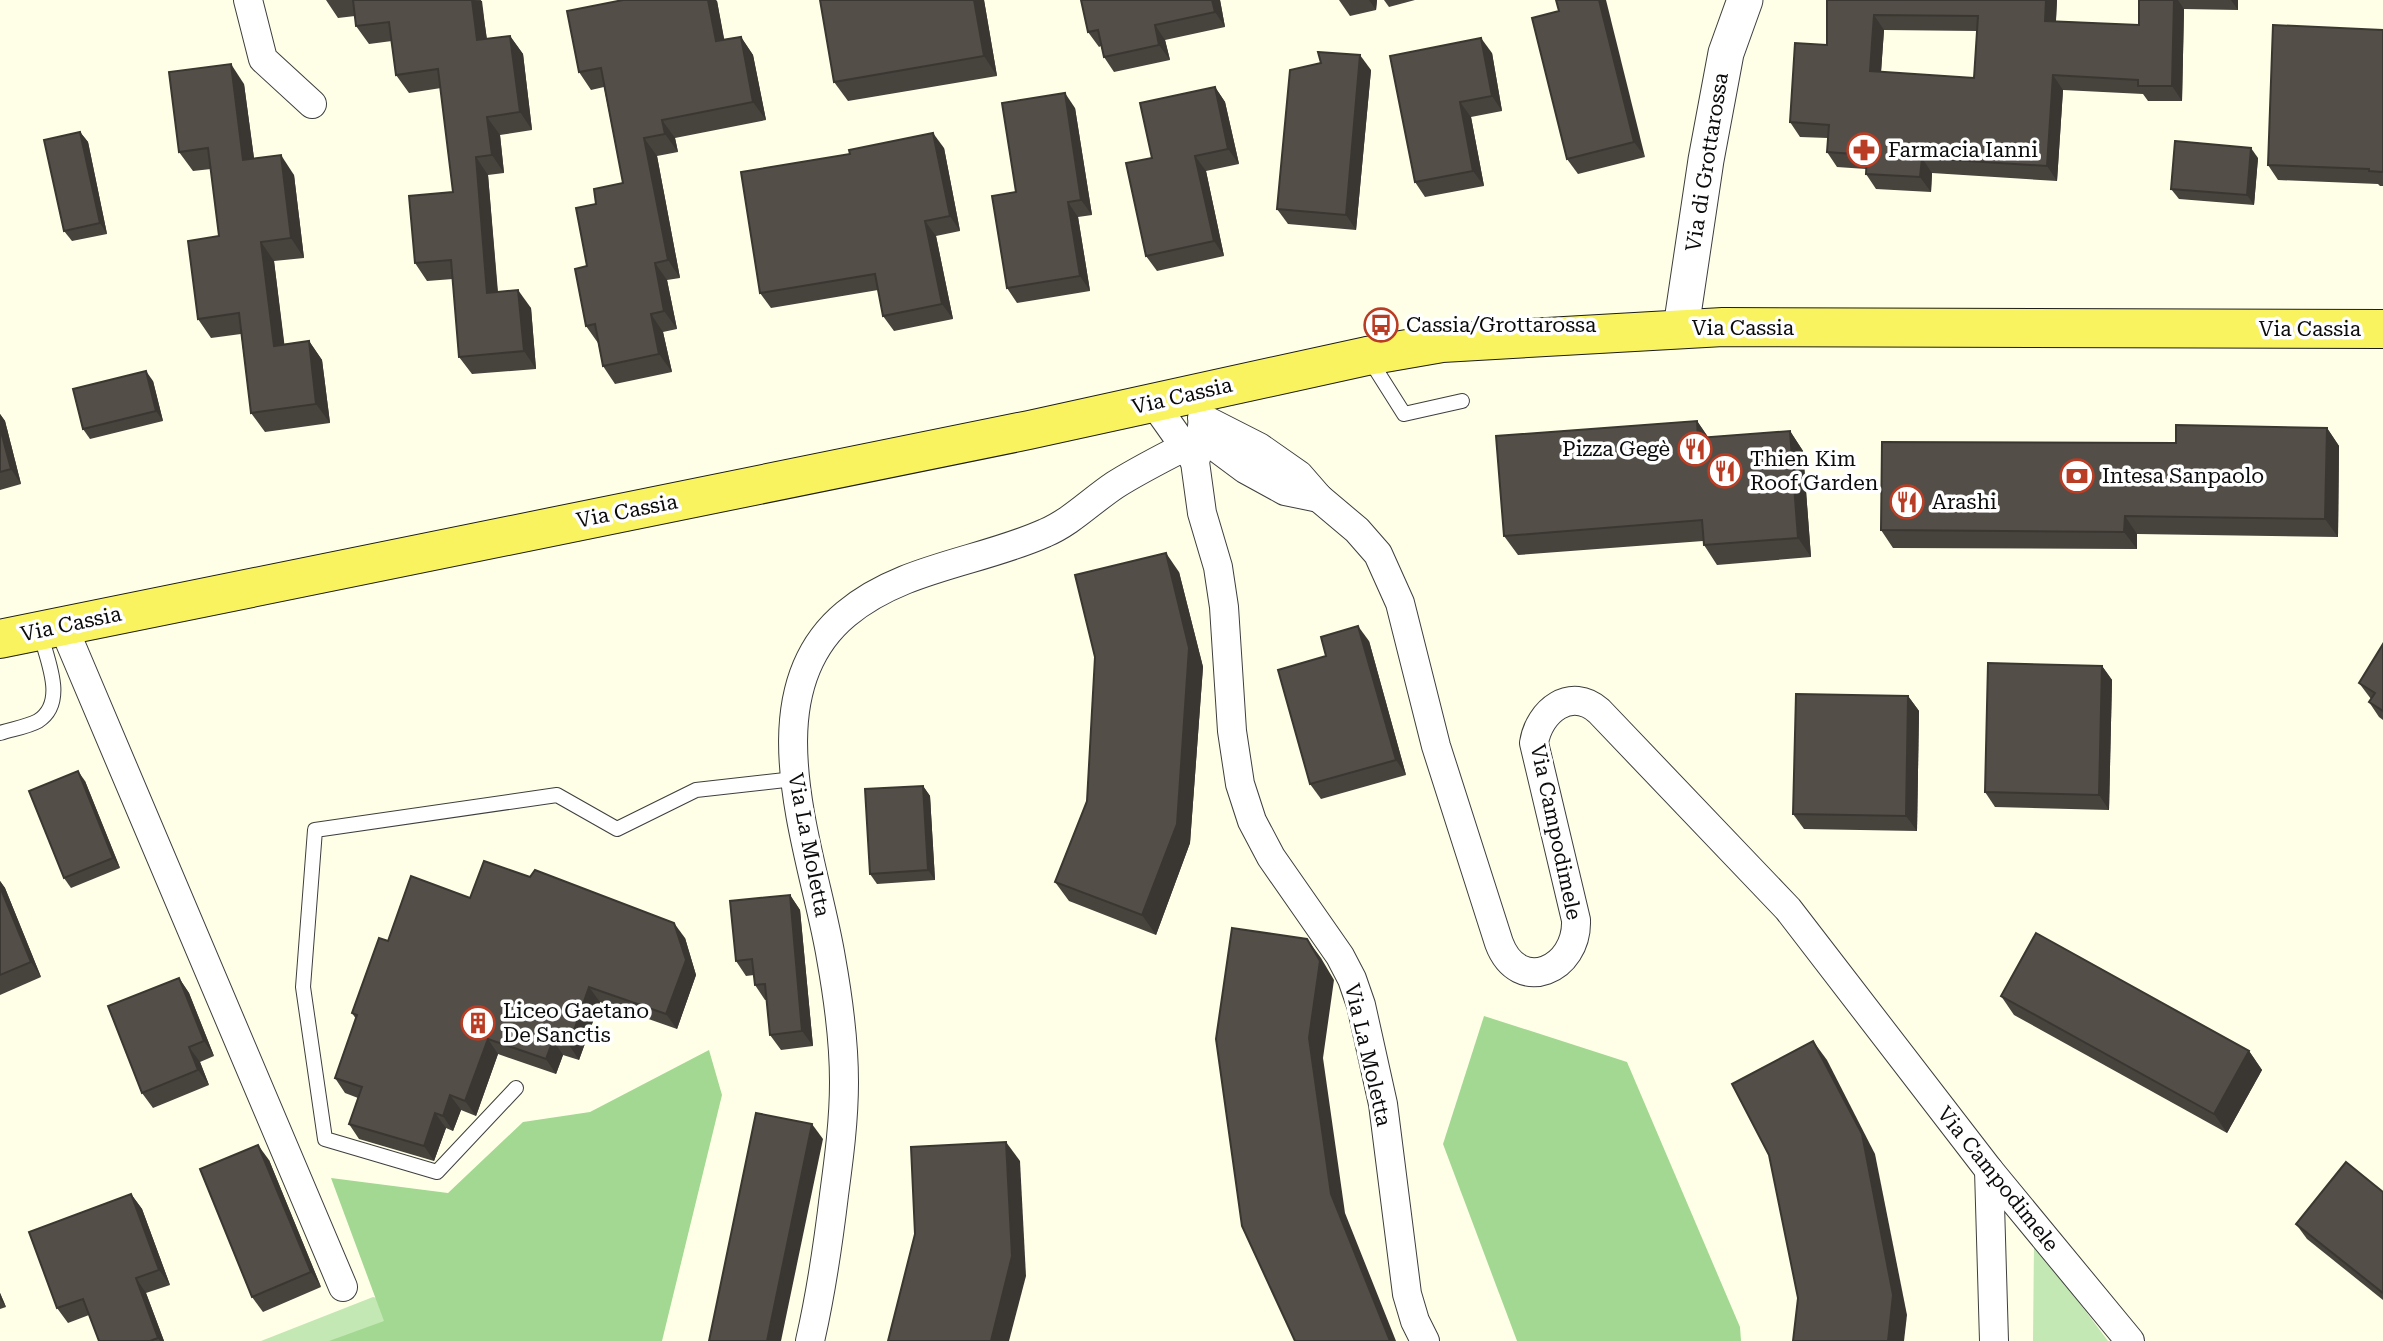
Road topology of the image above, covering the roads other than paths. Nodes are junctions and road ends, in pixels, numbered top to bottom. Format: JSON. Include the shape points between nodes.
{"nodes":[{"id":1,"x":248,"y":0,"type":"edge"},
{"id":2,"x":1745,"y":0,"type":"edge"},
{"id":3,"x":312,"y":104,"type":"dead end"},
{"id":4,"x":1681,"y":328,"type":"junction"},
{"id":5,"x":2383,"y":329,"type":"edge"},
{"id":6,"x":1367,"y":356,"type":"junction"},
{"id":7,"x":1462,"y":401,"type":"dead end"},
{"id":8,"x":1153,"y":402,"type":"junction"},
{"id":9,"x":1197,"y":431,"type":"junction"},
{"id":10,"x":51,"y":628,"type":"junction"},
{"id":11,"x":0,"y":639,"type":"edge"},
{"id":12,"x":0,"y":733,"type":"edge"},
{"id":13,"x":794,"y":779,"type":"junction"},
{"id":14,"x":516,"y":1088,"type":"dead end"},
{"id":15,"x":1989,"y":1170,"type":"junction"},
{"id":16,"x":343,"y":1287,"type":"dead end"},
{"id":17,"x":810,"y":1341,"type":"edge"},
{"id":18,"x":1425,"y":1341,"type":"edge"},
{"id":19,"x":1994,"y":1341,"type":"edge"},
{"id":20,"x":2130,"y":1341,"type":"edge"}],
"edges":[{"from":1,"to":3,"type":"street","via":[[263,59]]},
{"from":2,"to":4,"type":"street","name":"Via di Grottarossa","via":[[1726,53]]},
{"from":4,"to":5,"type":"main road","name":"Via Cassia"},
{"from":4,"to":6,"type":"main road","name":"Via Cassia","via":[[1472,340]]},
{"from":6,"to":7,"type":"lane","via":[[1404,414]]},
{"from":6,"to":9,"type":"main road","name":"Via Cassia"},
{"from":8,"to":9,"type":"main road","name":"Via Cassia"},
{"from":8,"to":9,"type":"street","name":"Via Campodimele"},
{"from":8,"to":10,"type":"main road","name":"Via Cassia"},
{"from":9,"to":13,"type":"street","name":"Via La Moletta","via":[[1049,531],[923,574],[872,596],[845,614],[814,652],[801,687],[793,727]]},
{"from":9,"to":15,"type":"street","name":"Via Campodimele","via":[[1245,469],[1285,491],[1319,498],[1378,554],[1394,587],[1436,747],[1499,943],[1509,961],[1527,971],[1544,971],[1562,961],[1575,939],[1576,920],[1534,743],[1541,724],[1557,707],[1576,699],[1585,701],[1788,909]]},
{"from":9,"to":18,"type":"street","name":"Via La Moletta","via":[[1202,513],[1220,580],[1240,783],[1252,821],[1271,857],[1340,956],[1361,1005],[1383,1104],[1407,1294]]},
{"from":10,"to":11,"type":"main road","name":"Via Cassia"},
{"from":10,"to":12,"type":"lane","via":[[54,699],[50,709],[37,721]]},
{"from":10,"to":16,"type":"street"},
{"from":13,"to":14,"type":"lane","via":[[696,790],[617,829],[557,795],[315,830],[303,987],[325,1139],[437,1172]]},
{"from":13,"to":17,"type":"street","name":"Via La Moletta","via":[[832,959],[844,1082],[825,1266]]},
{"from":15,"to":19,"type":"street"},
{"from":15,"to":20,"type":"street","name":"Via Campodimele"}]}
